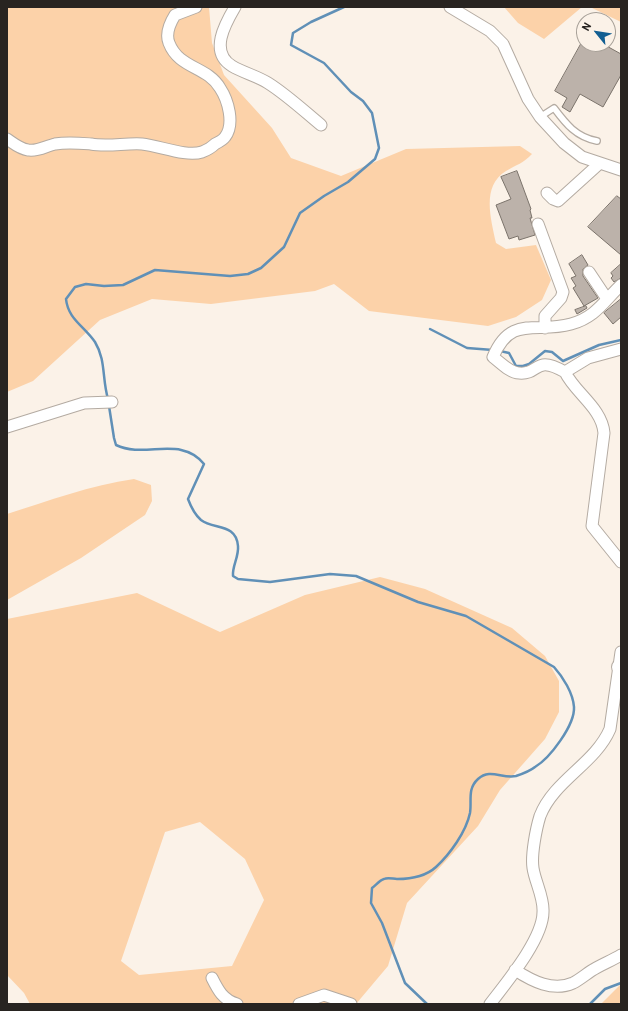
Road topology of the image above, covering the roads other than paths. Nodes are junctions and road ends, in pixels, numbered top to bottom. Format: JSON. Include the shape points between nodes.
{"nodes":[{"id":1,"x":196,"y":7,"type":"edge"},
{"id":2,"x":235,"y":7,"type":"edge"},
{"id":3,"x":450,"y":7,"type":"edge"},
{"id":4,"x":540,"y":117,"type":"junction"},
{"id":5,"x":321,"y":125,"type":"dead end"},
{"id":6,"x":7,"y":139,"type":"edge"},
{"id":7,"x":597,"y":141,"type":"dead end"},
{"id":8,"x":600,"y":163,"type":"junction"},
{"id":9,"x":621,"y":170,"type":"edge"},
{"id":10,"x":547,"y":193,"type":"dead end"},
{"id":11,"x":538,"y":224,"type":"dead end"},
{"id":12,"x":589,"y":272,"type":"dead end"},
{"id":13,"x":621,"y":285,"type":"edge"},
{"id":14,"x":607,"y":299,"type":"junction"},
{"id":15,"x":545,"y":328,"type":"junction"},
{"id":16,"x":621,"y":349,"type":"edge"},
{"id":17,"x":565,"y":372,"type":"junction"},
{"id":18,"x":109,"y":402,"type":"dead end"},
{"id":19,"x":7,"y":427,"type":"edge"},
{"id":20,"x":621,"y":562,"type":"edge"},
{"id":21,"x":621,"y":652,"type":"edge"},
{"id":22,"x":620,"y":668,"type":"edge"},
{"id":23,"x":621,"y":955,"type":"edge"},
{"id":24,"x":515,"y":970,"type":"junction"},
{"id":25,"x":212,"y":978,"type":"dead end"},
{"id":26,"x":237,"y":1004,"type":"edge"},
{"id":27,"x":299,"y":1004,"type":"edge"},
{"id":28,"x":351,"y":1004,"type":"edge"},
{"id":29,"x":490,"y":1004,"type":"edge"}],
"edges":[{"from":1,"to":6,"type":"street","via":[[176,15],[168,29],[167,38],[180,60],[213,78],[225,98],[230,125],[225,137],[210,148],[202,152],[189,152],[145,145],[96,145],[74,142],[54,144],[30,151]]},
{"from":2,"to":5,"type":"street","via":[[220,39],[224,58],[233,67],[260,77],[279,90]]},
{"from":3,"to":4,"type":"street","via":[[490,31],[503,44],[528,99]]},
{"from":4,"to":7,"type":"lane","via":[[554,108],[566,124],[580,136]]},
{"from":4,"to":8,"type":"street","via":[[574,152]]},
{"from":8,"to":9,"type":"street"},
{"from":8,"to":10,"type":"street","via":[[558,201]]},
{"from":11,"to":15,"type":"street","via":[[562,292],[561,298],[545,316]]},
{"from":12,"to":14,"type":"street"},
{"from":13,"to":14,"type":"street"},
{"from":14,"to":15,"type":"street","via":[[603,306],[590,316],[572,324]]},
{"from":15,"to":17,"type":"street","via":[[524,328],[505,336],[493,357],[519,373],[541,364],[549,364]]},
{"from":16,"to":17,"type":"street","via":[[588,358]]},
{"from":17,"to":20,"type":"street","via":[[603,425],[592,526]]},
{"from":18,"to":19,"type":"street","via":[[84,404]]},
{"from":21,"to":22,"type":"street"},
{"from":22,"to":24,"type":"street","via":[[610,729],[605,740],[549,800],[540,817],[533,867],[544,913],[536,938]]},
{"from":23,"to":24,"type":"street","via":[[572,983],[558,987],[547,986]]},
{"from":24,"to":29,"type":"street"},
{"from":25,"to":26,"type":"street","via":[[220,994]]},
{"from":27,"to":28,"type":"street","via":[[324,995]]}]}
